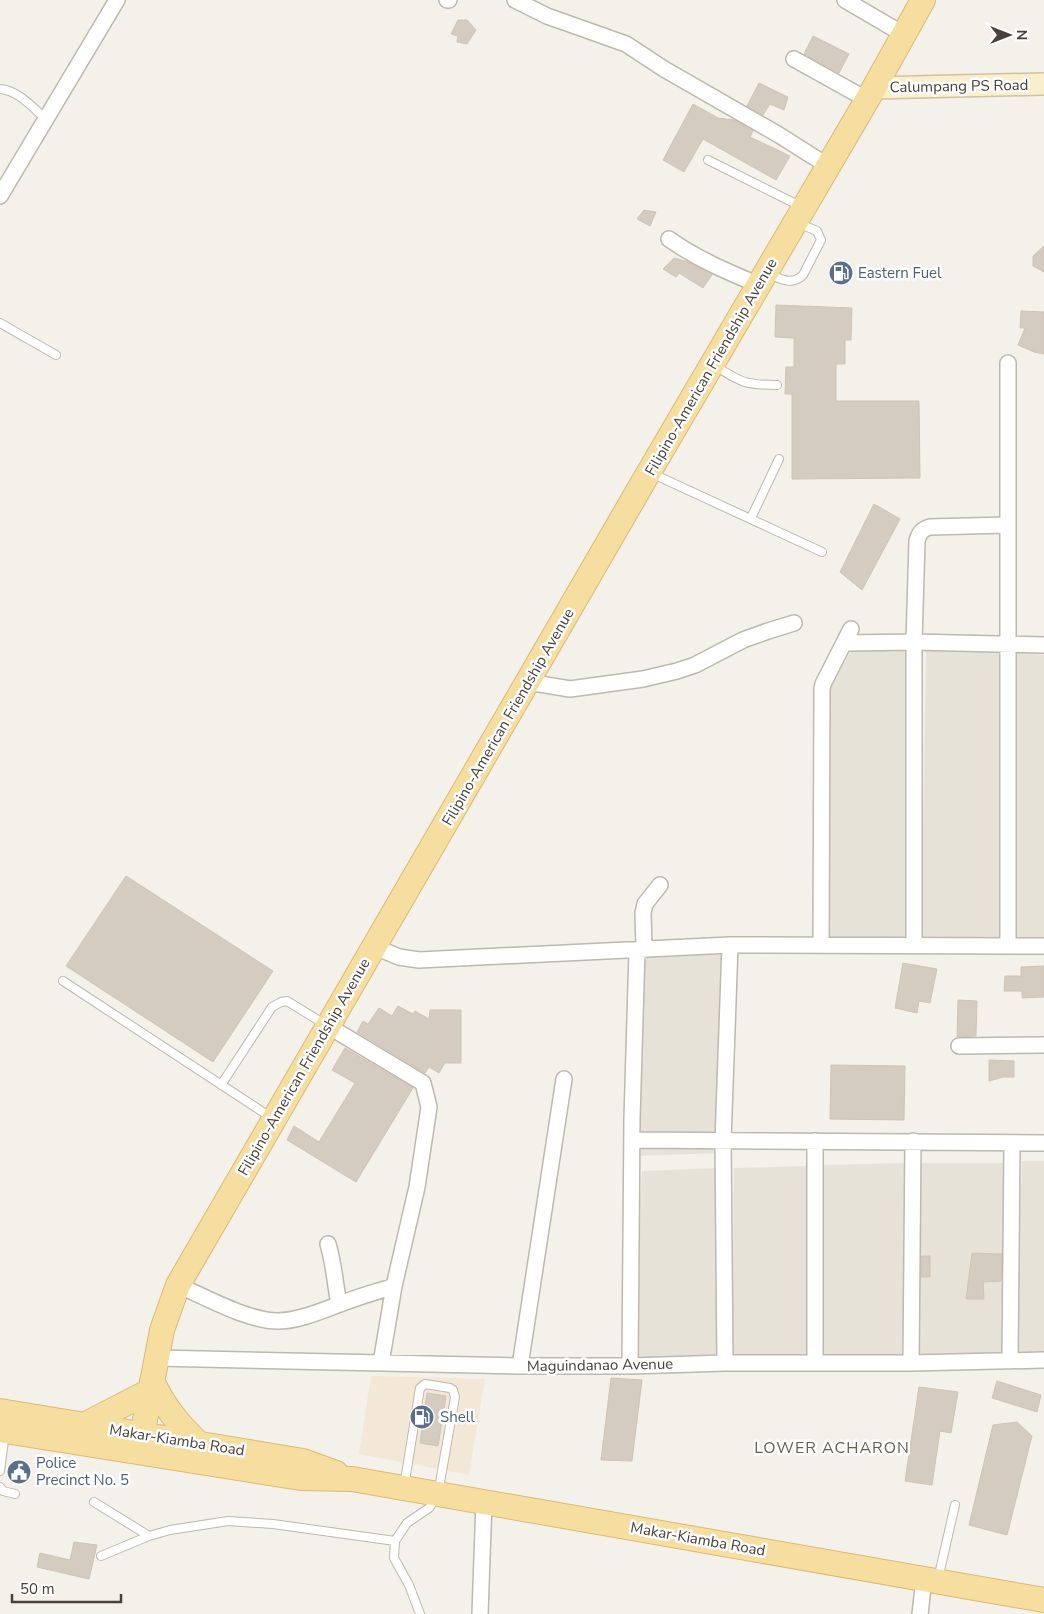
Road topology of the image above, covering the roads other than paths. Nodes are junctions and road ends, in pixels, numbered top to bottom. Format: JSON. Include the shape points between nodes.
{"nodes":[{"id":1,"x":117,"y":0,"type":"edge"},
{"id":2,"x":515,"y":0,"type":"edge"},
{"id":3,"x":845,"y":0,"type":"edge"},
{"id":4,"x":924,"y":0,"type":"edge"},
{"id":5,"x":904,"y":34,"type":"junction"},
{"id":6,"x":794,"y":59,"type":"dead end"},
{"id":7,"x":1044,"y":84,"type":"edge"},
{"id":8,"x":0,"y":89,"type":"edge"},
{"id":9,"x":870,"y":94,"type":"junction"},
{"id":10,"x":46,"y":119,"type":"junction"},
{"id":11,"x":708,"y":160,"type":"dead end"},
{"id":12,"x":828,"y":166,"type":"junction"},
{"id":13,"x":0,"y":196,"type":"edge"},
{"id":14,"x":800,"y":215,"type":"junction"},
{"id":15,"x":669,"y":240,"type":"dead end"},
{"id":16,"x":763,"y":279,"type":"junction"},
{"id":17,"x":0,"y":323,"type":"edge"},
{"id":18,"x":56,"y":355,"type":"dead end"},
{"id":19,"x":1008,"y":363,"type":"dead end"},
{"id":20,"x":713,"y":365,"type":"junction"},
{"id":21,"x":777,"y":384,"type":"dead end"},
{"id":22,"x":779,"y":459,"type":"dead end"},
{"id":23,"x":649,"y":472,"type":"junction"},
{"id":24,"x":751,"y":518,"type":"junction"},
{"id":25,"x":1007,"y":525,"type":"junction"},
{"id":26,"x":822,"y":552,"type":"dead end"},
{"id":27,"x":794,"y":623,"type":"dead end"},
{"id":28,"x":851,"y":629,"type":"dead end"},
{"id":29,"x":914,"y":642,"type":"junction"},
{"id":30,"x":844,"y":643,"type":"junction"},
{"id":31,"x":1008,"y":644,"type":"junction"},
{"id":32,"x":1044,"y":646,"type":"edge"},
{"id":33,"x":528,"y":682,"type":"junction"},
{"id":34,"x":660,"y":885,"type":"dead end"},
{"id":35,"x":730,"y":945,"type":"junction"},
{"id":36,"x":821,"y":945,"type":"junction"},
{"id":37,"x":914,"y":945,"type":"junction"},
{"id":38,"x":1008,"y":946,"type":"junction"},
{"id":39,"x":1044,"y":946,"type":"edge"},
{"id":40,"x":375,"y":947,"type":"junction"},
{"id":41,"x":640,"y":950,"type":"junction"},
{"id":42,"x":63,"y":981,"type":"dead end"},
{"id":43,"x":328,"y":1026,"type":"junction"},
{"id":44,"x":1044,"y":1045,"type":"edge"},
{"id":45,"x":959,"y":1046,"type":"dead end"},
{"id":46,"x":564,"y":1079,"type":"dead end"},
{"id":47,"x":221,"y":1085,"type":"junction"},
{"id":48,"x":274,"y":1120,"type":"junction"},
{"id":49,"x":633,"y":1140,"type":"junction"},
{"id":50,"x":815,"y":1141,"type":"junction"},
{"id":51,"x":913,"y":1141,"type":"junction"},
{"id":52,"x":723,"y":1142,"type":"junction"},
{"id":53,"x":1012,"y":1143,"type":"junction"},
{"id":54,"x":1044,"y":1143,"type":"edge"},
{"id":55,"x":328,"y":1244,"type":"dead end"},
{"id":56,"x":178,"y":1285,"type":"junction"},
{"id":57,"x":394,"y":1286,"type":"junction"},
{"id":58,"x":339,"y":1304,"type":"junction"},
{"id":59,"x":156,"y":1358,"type":"junction"},
{"id":60,"x":1044,"y":1360,"type":"edge"},
{"id":61,"x":1010,"y":1361,"type":"junction"},
{"id":62,"x":381,"y":1363,"type":"junction"},
{"id":63,"x":726,"y":1363,"type":"junction"},
{"id":64,"x":815,"y":1363,"type":"junction"},
{"id":65,"x":911,"y":1363,"type":"junction"},
{"id":66,"x":520,"y":1366,"type":"junction"},
{"id":67,"x":630,"y":1366,"type":"junction"},
{"id":68,"x":151,"y":1386,"type":"junction"},
{"id":69,"x":2,"y":1424,"type":"edge"},
{"id":70,"x":84,"y":1425,"type":"junction"},
{"id":71,"x":141,"y":1443,"type":"junction"},
{"id":72,"x":198,"y":1443,"type":"junction"},
{"id":73,"x":0,"y":1471,"type":"edge"},
{"id":74,"x":352,"y":1479,"type":"junction"},
{"id":75,"x":0,"y":1487,"type":"edge"},
{"id":76,"x":404,"y":1488,"type":"junction"},
{"id":77,"x":15,"y":1494,"type":"dead end"},
{"id":78,"x":438,"y":1494,"type":"junction"},
{"id":79,"x":94,"y":1502,"type":"dead end"},
{"id":80,"x":484,"y":1502,"type":"junction"},
{"id":81,"x":955,"y":1505,"type":"dead end"},
{"id":82,"x":149,"y":1536,"type":"junction"},
{"id":83,"x":395,"y":1541,"type":"junction"},
{"id":84,"x":101,"y":1556,"type":"dead end"},
{"id":85,"x":931,"y":1580,"type":"junction"},
{"id":86,"x":1044,"y":1600,"type":"edge"},
{"id":87,"x":420,"y":1614,"type":"edge"},
{"id":88,"x":480,"y":1614,"type":"edge"},
{"id":89,"x":920,"y":1614,"type":"edge"}],
"edges":[{"from":1,"to":10,"type":"street"},
{"from":2,"to":12,"type":"street","via":[[546,16],[626,44]]},
{"from":3,"to":5,"type":"street"},
{"from":4,"to":5,"type":"main road","name":"Filipino-American Friendship Avenue"},
{"from":5,"to":9,"type":"main road","name":"Filipino-American Friendship Avenue"},
{"from":6,"to":9,"type":"street"},
{"from":7,"to":9,"type":"street","name":"Calumpang PS Road"},
{"from":8,"to":10,"type":"lane","via":[[22,98]]},
{"from":9,"to":12,"type":"main road","name":"Filipino-American Friendship Avenue"},
{"from":10,"to":13,"type":"street"},
{"from":11,"to":14,"type":"lane"},
{"from":12,"to":14,"type":"main road","name":"Filipino-American Friendship Avenue"},
{"from":14,"to":16,"type":"main road","name":"Filipino-American Friendship Avenue"},
{"from":14,"to":16,"type":"lane","via":[[817,231],[820,240],[803,275],[799,280],[790,282]]},
{"from":15,"to":16,"type":"street","via":[[717,267]]},
{"from":16,"to":20,"type":"main road","name":"Filipino-American Friendship Avenue"},
{"from":17,"to":18,"type":"lane"},
{"from":19,"to":25,"type":"street"},
{"from":20,"to":21,"type":"lane","via":[[745,383]]},
{"from":20,"to":23,"type":"main road","name":"Filipino-American Friendship Avenue"},
{"from":22,"to":24,"type":"lane"},
{"from":23,"to":24,"type":"lane"},
{"from":23,"to":33,"type":"main road","name":"Filipino-American Friendship Avenue"},
{"from":24,"to":26,"type":"lane"},
{"from":25,"to":29,"type":"street","via":[[941,526],[923,529],[919,534]]},
{"from":25,"to":31,"type":"street"},
{"from":27,"to":33,"type":"street","via":[[743,640],[695,665],[643,679],[570,689]]},
{"from":28,"to":30,"type":"street"},
{"from":29,"to":30,"type":"street"},
{"from":29,"to":31,"type":"street"},
{"from":29,"to":37,"type":"street"},
{"from":30,"to":36,"type":"street","via":[[822,689]]},
{"from":31,"to":32,"type":"street"},
{"from":31,"to":38,"type":"street"},
{"from":33,"to":40,"type":"main road","name":"Filipino-American Friendship Avenue"},
{"from":34,"to":41,"type":"street","via":[[648,899],[642,913]]},
{"from":35,"to":36,"type":"street"},
{"from":35,"to":41,"type":"street"},
{"from":35,"to":52,"type":"street"},
{"from":36,"to":37,"type":"street"},
{"from":37,"to":38,"type":"street"},
{"from":38,"to":39,"type":"street"},
{"from":40,"to":41,"type":"street","via":[[399,957],[419,960]]},
{"from":40,"to":43,"type":"main road","name":"Filipino-American Friendship Avenue"},
{"from":41,"to":49,"type":"street"},
{"from":42,"to":47,"type":"lane"},
{"from":43,"to":47,"type":"lane","via":[[288,1001],[276,1004]]},
{"from":43,"to":48,"type":"main road","name":"Filipino-American Friendship Avenue"},
{"from":43,"to":57,"type":"street","via":[[423,1083],[427,1093],[429,1107],[417,1187]]},
{"from":44,"to":45,"type":"street"},
{"from":46,"to":66,"type":"street"},
{"from":47,"to":48,"type":"lane"},
{"from":48,"to":56,"type":"main road","name":"Filipino-American Friendship Avenue"},
{"from":49,"to":52,"type":"street"},
{"from":49,"to":67,"type":"street"},
{"from":50,"to":51,"type":"street"},
{"from":50,"to":52,"type":"street"},
{"from":50,"to":64,"type":"street"},
{"from":51,"to":53,"type":"street"},
{"from":51,"to":65,"type":"street"},
{"from":52,"to":63,"type":"street"},
{"from":53,"to":54,"type":"street"},
{"from":53,"to":61,"type":"street"},
{"from":55,"to":58,"type":"street"},
{"from":56,"to":58,"type":"street","via":[[262,1319],[279,1321],[318,1313]]},
{"from":56,"to":59,"type":"main road","name":"Filipino-American Friendship Avenue"},
{"from":57,"to":58,"type":"street"},
{"from":57,"to":62,"type":"street"},
{"from":59,"to":62,"type":"street","name":"Maguindanao Avenue"},
{"from":59,"to":68,"type":"main road","name":"Filipino-American Friendship Avenue"},
{"from":60,"to":61,"type":"street","name":"Maguindanao Avenue"},
{"from":61,"to":65,"type":"street","name":"Maguindanao Avenue"},
{"from":62,"to":66,"type":"street","name":"Maguindanao Avenue"},
{"from":63,"to":64,"type":"street","name":"Maguindanao Avenue"},
{"from":63,"to":67,"type":"street","name":"Maguindanao Avenue"},
{"from":64,"to":65,"type":"street","name":"Maguindanao Avenue"},
{"from":66,"to":67,"type":"street","name":"Maguindanao Avenue"},
{"from":68,"to":70,"type":"main road"},
{"from":68,"to":71,"type":"main road","name":"Filipino-American Friendship Avenue"},
{"from":68,"to":72,"type":"main road","via":[[179,1425]]},
{"from":69,"to":70,"type":"main road","name":"Makar-Kiamba Road"},
{"from":69,"to":71,"type":"main road","name":"Makar-Kiamba Road"},
{"from":69,"to":73,"type":"lane"},
{"from":70,"to":71,"type":"main road","name":"Makar-Kiamba Road"},
{"from":71,"to":72,"type":"main road","name":"Makar-Kiamba Road"},
{"from":71,"to":74,"type":"main road","name":"Makar-Kiamba Road","via":[[301,1478]]},
{"from":72,"to":74,"type":"main road","name":"Makar-Kiamba Road","via":[[303,1461]]},
{"from":74,"to":76,"type":"main road","name":"Makar-Kiamba Road"},
{"from":75,"to":77,"type":"lane"},
{"from":76,"to":78,"type":"main road","name":"Makar-Kiamba Road"},
{"from":76,"to":78,"type":"lane","via":[[420,1388],[425,1384],[453,1390],[455,1397]]},
{"from":78,"to":80,"type":"main road","name":"Makar-Kiamba Road"},
{"from":78,"to":83,"type":"lane","via":[[429,1508],[407,1523]]},
{"from":79,"to":82,"type":"lane"},
{"from":80,"to":85,"type":"main road","name":"Makar-Kiamba Road"},
{"from":80,"to":88,"type":"street"},
{"from":81,"to":85,"type":"lane"},
{"from":82,"to":83,"type":"lane","via":[[228,1521]]},
{"from":82,"to":84,"type":"lane"},
{"from":83,"to":87,"type":"lane","via":[[394,1558]]},
{"from":85,"to":86,"type":"main road","name":"Makar-Kiamba Road"},
{"from":85,"to":89,"type":"street"}]}
